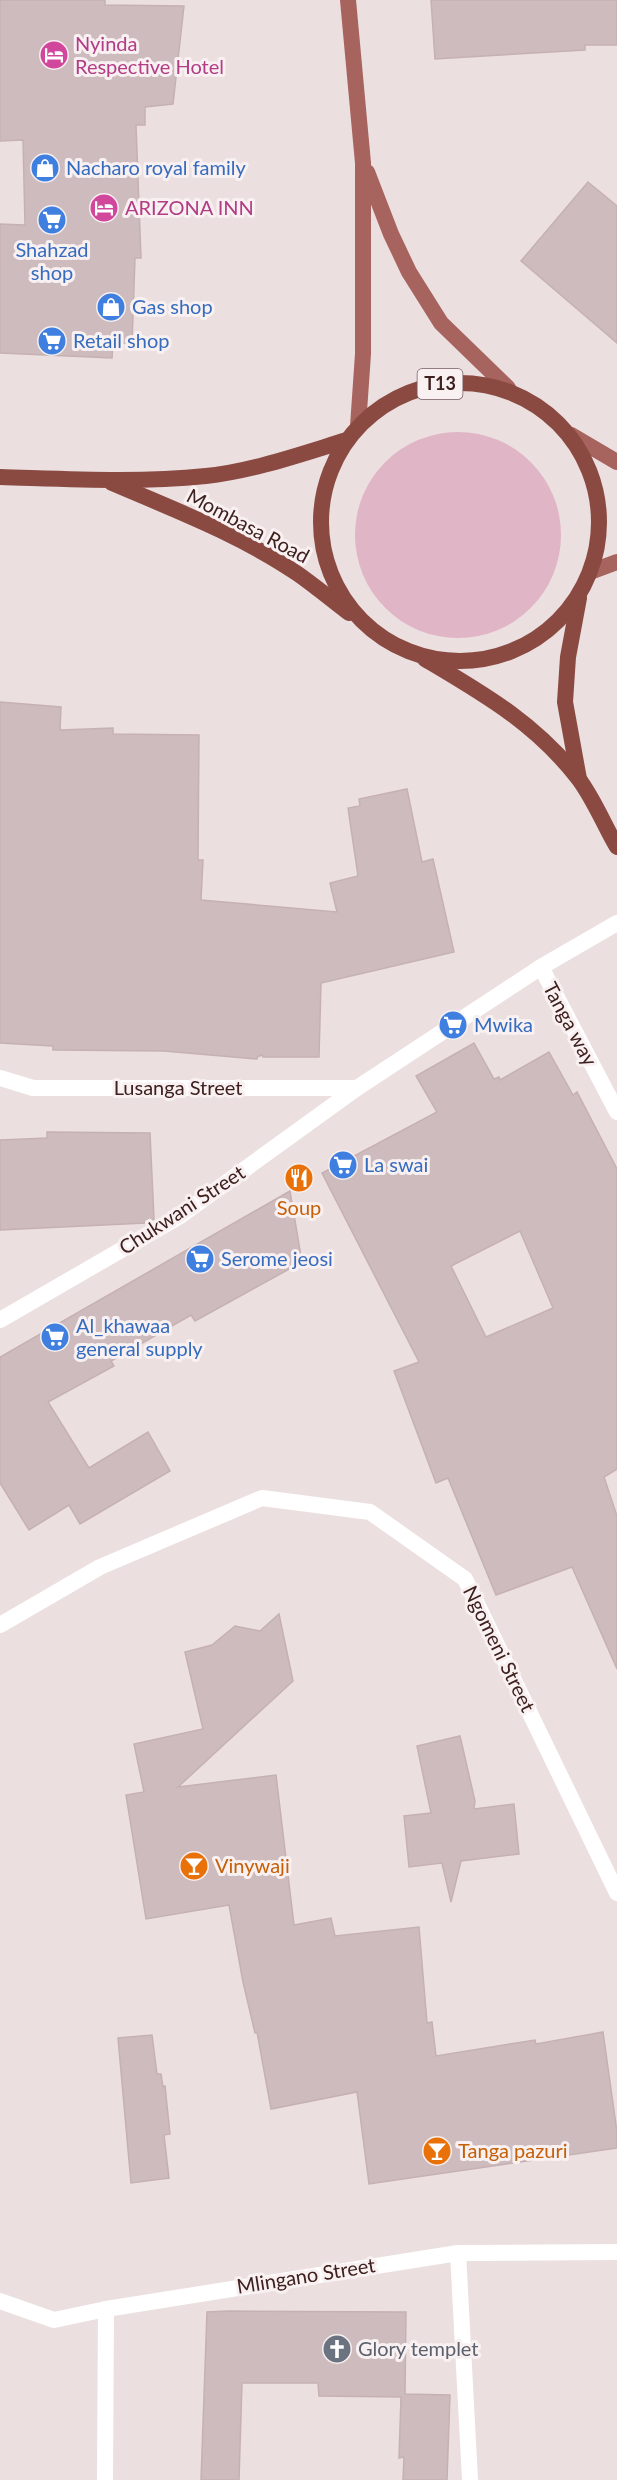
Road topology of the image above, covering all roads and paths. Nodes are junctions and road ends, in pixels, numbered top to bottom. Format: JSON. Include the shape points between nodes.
{"nodes":[{"id":1,"x":348,"y":0,"type":"edge"},
{"id":2,"x":363,"y":163,"type":"junction"},
{"id":3,"x":508,"y":388,"type":"junction"},
{"id":4,"x":358,"y":426,"type":"junction"},
{"id":5,"x":571,"y":435,"type":"junction"},
{"id":6,"x":347,"y":440,"type":"junction"},
{"id":7,"x":617,"y":462,"type":"edge"},
{"id":8,"x":0,"y":477,"type":"edge"},
{"id":9,"x":109,"y":481,"type":"junction"},
{"id":10,"x":617,"y":562,"type":"edge"},
{"id":11,"x":590,"y":572,"type":"junction"},
{"id":12,"x":579,"y":598,"type":"junction"},
{"id":13,"x":360,"y":621,"type":"junction"},
{"id":14,"x":422,"y":657,"type":"junction"},
{"id":15,"x":579,"y":779,"type":"junction"},
{"id":16,"x":617,"y":847,"type":"edge"},
{"id":17,"x":617,"y":923,"type":"edge"},
{"id":18,"x":540,"y":968,"type":"junction"},
{"id":19,"x":0,"y":1078,"type":"edge"},
{"id":20,"x":357,"y":1088,"type":"junction"},
{"id":21,"x":617,"y":1112,"type":"edge"},
{"id":22,"x":0,"y":1320,"type":"edge"},
{"id":23,"x":0,"y":1625,"type":"edge"},
{"id":24,"x":617,"y":1893,"type":"edge"},
{"id":25,"x":617,"y":2252,"type":"edge"},
{"id":26,"x":458,"y":2253,"type":"junction"},
{"id":27,"x":0,"y":2301,"type":"edge"},
{"id":28,"x":106,"y":2309,"type":"junction"},
{"id":29,"x":105,"y":2480,"type":"edge"},
{"id":30,"x":470,"y":2480,"type":"edge"}],
"edges":[{"from":1,"to":2,"type":"main road"},
{"from":2,"to":3,"type":"main road","via":[[409,272],[441,323]]},
{"from":2,"to":4,"type":"main road","via":[[363,354]]},
{"from":3,"to":4,"type":"highway","number":"T13","via":[[454,381],[402,394]]},
{"from":3,"to":5,"type":"highway","number":"T13"},
{"from":4,"to":6,"type":"highway","number":"T13"},
{"from":5,"to":7,"type":"main road"},
{"from":5,"to":11,"type":"highway","number":"T13","via":[[601,508],[597,555]]},
{"from":6,"to":9,"type":"highway","name":"Mombasa Road","number":"T13","via":[[258,466],[207,476]]},
{"from":6,"to":13,"type":"highway","number":"T13","via":[[326,484],[321,533],[333,580]]},
{"from":8,"to":9,"type":"highway","name":"Mombasa Road","number":"T13"},
{"from":9,"to":13,"type":"highway","name":"Mombasa Road","number":"T13","via":[[247,545],[297,573]]},
{"from":10,"to":11,"type":"main road"},
{"from":11,"to":12,"type":"highway","number":"T13"},
{"from":12,"to":14,"type":"highway","number":"T13","via":[[537,640],[481,662]]},
{"from":12,"to":15,"type":"highway","number":"T13","via":[[568,657],[565,702]]},
{"from":13,"to":14,"type":"highway","number":"T13"},
{"from":14,"to":15,"type":"highway","number":"T13","via":[[500,704],[538,734]]},
{"from":15,"to":16,"type":"highway","number":"T13"},
{"from":17,"to":18,"type":"street","name":"Chukwani Street"},
{"from":18,"to":20,"type":"street","name":"Chukwani Street"},
{"from":18,"to":21,"type":"street","name":"Tanga way"},
{"from":19,"to":20,"type":"street","name":"Lusanga Street","via":[[33,1088]]},
{"from":20,"to":22,"type":"street","name":"Chukwani Street","via":[[180,1216]]},
{"from":23,"to":24,"type":"street","name":"Ngomeni Street","via":[[100,1567],[262,1498],[370,1512],[465,1579]]},
{"from":25,"to":26,"type":"street","name":"Mlingano Street"},
{"from":26,"to":28,"type":"street","name":"Mlingano Street"},
{"from":26,"to":30,"type":"street"},
{"from":27,"to":28,"type":"street","name":"Mlingano Street","via":[[54,2320]]},
{"from":28,"to":29,"type":"street"}]}
